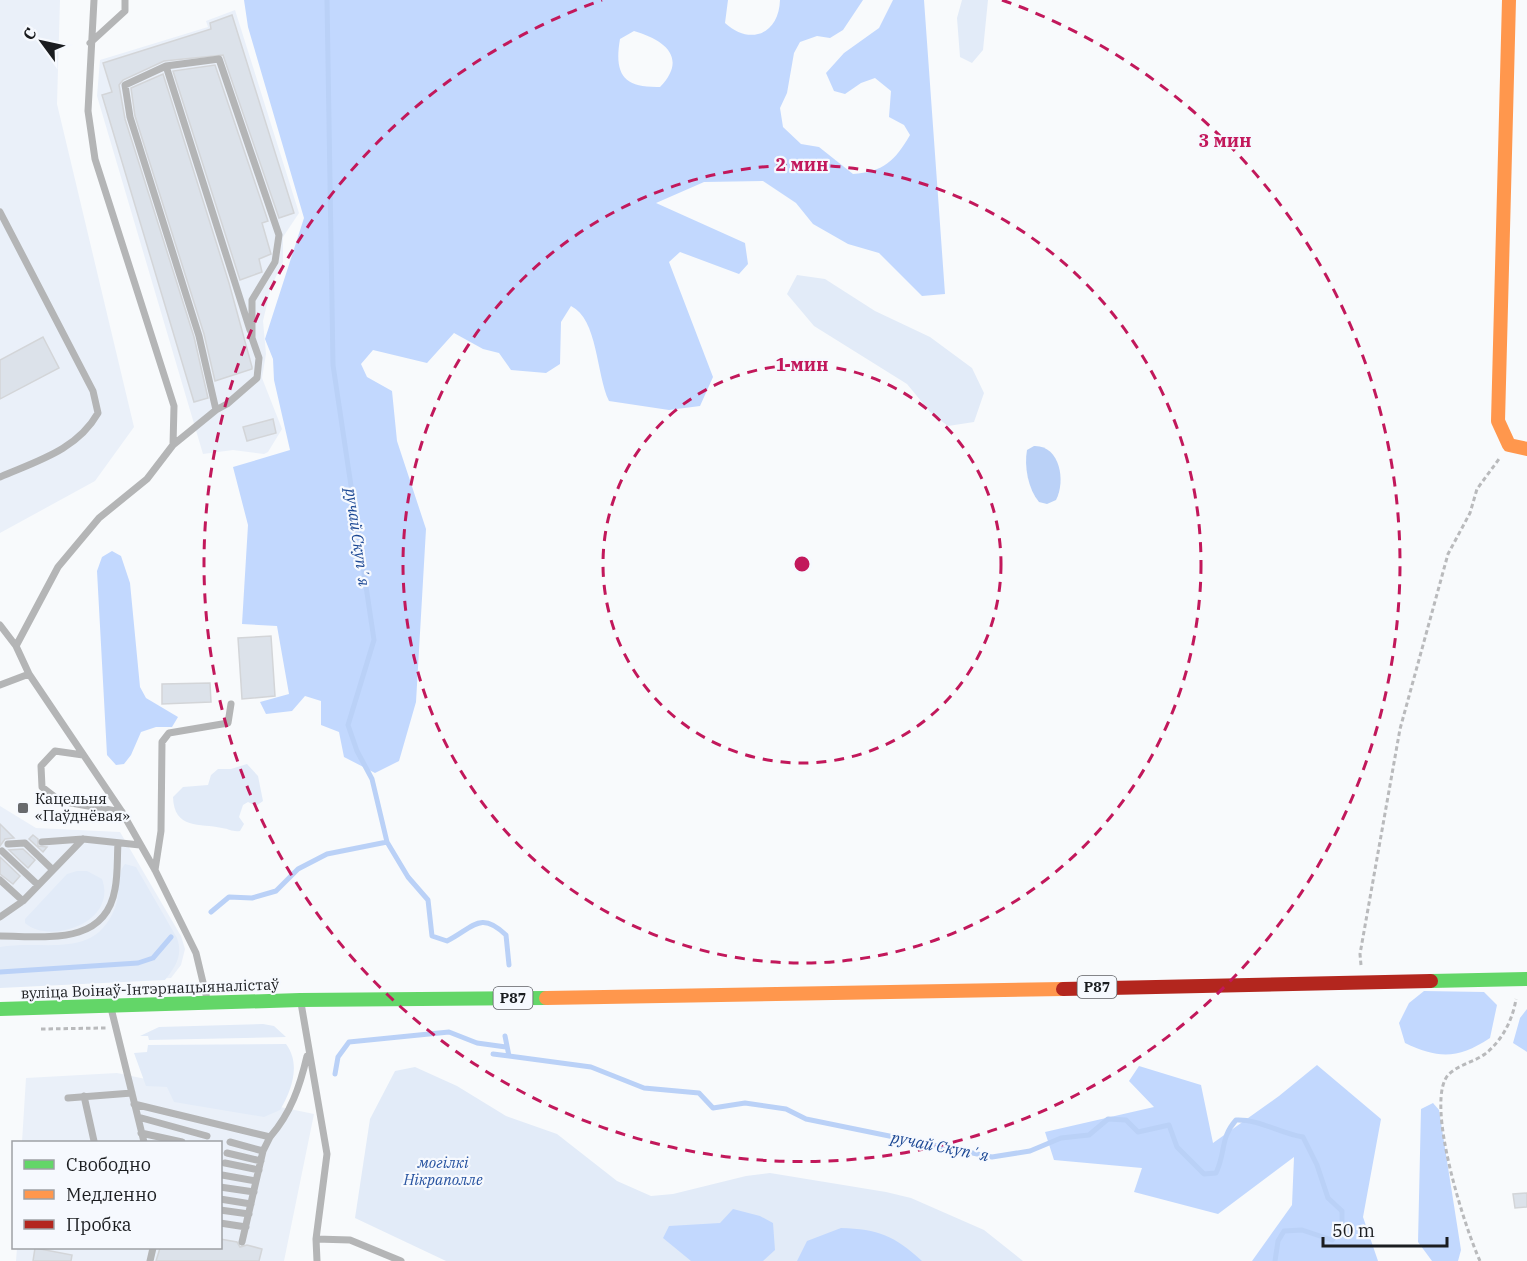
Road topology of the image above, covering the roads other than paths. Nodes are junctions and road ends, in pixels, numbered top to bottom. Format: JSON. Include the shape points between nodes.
{"nodes":[{"id":1,"x":94,"y":0,"type":"edge"},
{"id":2,"x":126,"y":0,"type":"edge"},
{"id":3,"x":1509,"y":0,"type":"edge"},
{"id":4,"x":90,"y":43,"type":"junction"},
{"id":5,"x":166,"y":66,"type":"junction"},
{"id":6,"x":0,"y":212,"type":"edge"},
{"id":7,"x":252,"y":338,"type":"junction"},
{"id":8,"x":216,"y":410,"type":"junction"},
{"id":9,"x":173,"y":445,"type":"junction"},
{"id":10,"x":1527,"y":448,"type":"edge"},
{"id":11,"x":0,"y":477,"type":"edge"},
{"id":12,"x":0,"y":625,"type":"edge"},
{"id":13,"x":16,"y":646,"type":"junction"},
{"id":14,"x":29,"y":674,"type":"junction"},
{"id":15,"x":0,"y":685,"type":"edge"},
{"id":16,"x":231,"y":704,"type":"dead end"},
{"id":17,"x":83,"y":755,"type":"junction"},
{"id":18,"x":122,"y":812,"type":"junction"},
{"id":19,"x":83,"y":839,"type":"junction"},
{"id":20,"x":42,"y":842,"type":"dead end"},
{"id":21,"x":118,"y":843,"type":"junction"},
{"id":22,"x":8,"y":844,"type":"dead end"},
{"id":23,"x":140,"y":845,"type":"junction"},
{"id":24,"x":2,"y":851,"type":"dead end"},
{"id":25,"x":53,"y":870,"type":"junction"},
{"id":26,"x":154,"y":870,"type":"junction"},
{"id":27,"x":0,"y":880,"type":"edge"},
{"id":28,"x":38,"y":885,"type":"junction"},
{"id":29,"x":23,"y":902,"type":"junction"},
{"id":30,"x":0,"y":917,"type":"edge"},
{"id":31,"x":0,"y":936,"type":"edge"},
{"id":32,"x":1523,"y":979,"type":"edge"},
{"id":33,"x":300,"y":1000,"type":"junction"},
{"id":34,"x":208,"y":1005,"type":"junction"},
{"id":35,"x":111,"y":1007,"type":"junction"},
{"id":36,"x":0,"y":1009,"type":"edge"},
{"id":37,"x":308,"y":1054,"type":"junction"},
{"id":38,"x":132,"y":1093,"type":"junction"},
{"id":39,"x":84,"y":1096,"type":"junction"},
{"id":40,"x":68,"y":1098,"type":"dead end"},
{"id":41,"x":134,"y":1104,"type":"junction"},
{"id":42,"x":138,"y":1117,"type":"junction"},
{"id":43,"x":141,"y":1133,"type":"junction"},
{"id":44,"x":207,"y":1136,"type":"dead end"},
{"id":45,"x":270,"y":1137,"type":"junction"},
{"id":46,"x":94,"y":1141,"type":"dead end"},
{"id":47,"x":143,"y":1141,"type":"edge"},
{"id":48,"x":174,"y":1141,"type":"edge"},
{"id":49,"x":230,"y":1142,"type":"dead end"},
{"id":50,"x":263,"y":1151,"type":"junction"},
{"id":51,"x":227,"y":1153,"type":"dead end"},
{"id":52,"x":261,"y":1161,"type":"junction"},
{"id":53,"x":225,"y":1163,"type":"dead end"},
{"id":54,"x":259,"y":1170,"type":"junction"},
{"id":55,"x":222,"y":1175,"type":"edge"},
{"id":56,"x":256,"y":1181,"type":"junction"},
{"id":57,"x":222,"y":1187,"type":"edge"},
{"id":58,"x":254,"y":1192,"type":"junction"},
{"id":59,"x":222,"y":1199,"type":"edge"},
{"id":60,"x":251,"y":1204,"type":"junction"},
{"id":61,"x":222,"y":1210,"type":"edge"},
{"id":62,"x":249,"y":1214,"type":"junction"},
{"id":63,"x":222,"y":1223,"type":"edge"},
{"id":64,"x":246,"y":1227,"type":"junction"},
{"id":65,"x":316,"y":1239,"type":"junction"},
{"id":66,"x":242,"y":1242,"type":"dead end"},
{"id":67,"x":316,"y":1261,"type":"edge"},
{"id":68,"x":401,"y":1261,"type":"edge"}],
"edges":[{"from":1,"to":4,"type":"lane"},
{"from":2,"to":4,"type":"lane","via":[[124,10]]},
{"from":3,"to":10,"type":"main road","via":[[1498,421],[1509,445]]},
{"from":4,"to":9,"type":"lane","via":[[88,111],[95,159],[174,406]]},
{"from":5,"to":7,"type":"lane"},
{"from":5,"to":7,"type":"lane","via":[[219,59],[279,235],[275,262],[252,300]]},
{"from":5,"to":8,"type":"lane","via":[[125,86],[130,117],[199,336]]},
{"from":6,"to":11,"type":"lane","via":[[93,391],[98,413],[90,428],[66,448]]},
{"from":7,"to":8,"type":"lane","via":[[259,358],[257,378]]},
{"from":8,"to":9,"type":"lane"},
{"from":9,"to":13,"type":"lane","via":[[147,478],[99,518],[58,567]]},
{"from":12,"to":13,"type":"lane"},
{"from":13,"to":14,"type":"lane"},
{"from":14,"to":15,"type":"lane"},
{"from":14,"to":17,"type":"lane"},
{"from":16,"to":26,"type":"lane","via":[[228,723],[169,733],[162,742],[161,831]]},
{"from":17,"to":18,"type":"lane"},
{"from":17,"to":18,"type":"lane","via":[[55,751],[41,766],[42,787],[60,801]]},
{"from":18,"to":23,"type":"lane"},
{"from":19,"to":20,"type":"lane"},
{"from":19,"to":21,"type":"lane"},
{"from":19,"to":25,"type":"lane"},
{"from":21,"to":23,"type":"lane"},
{"from":21,"to":31,"type":"lane","via":[[115,891],[104,915],[92,928],[76,935]]},
{"from":22,"to":25,"type":"lane","via":[[25,843]]},
{"from":23,"to":26,"type":"lane"},
{"from":24,"to":28,"type":"lane"},
{"from":25,"to":28,"type":"lane"},
{"from":26,"to":34,"type":"lane","via":[[196,952]]},
{"from":27,"to":29,"type":"lane"},
{"from":28,"to":29,"type":"lane"},
{"from":29,"to":30,"type":"lane"},
{"from":32,"to":33,"type":"main road","number":"Р87","via":[[666,997]]},
{"from":33,"to":34,"type":"main road","name":"вуліца Воінаў-Інтэрнацыяналістаў","number":"Р87"},
{"from":33,"to":37,"type":"lane"},
{"from":34,"to":35,"type":"main road","name":"вуліца Воінаў-Інтэрнацыяналістаў","number":"Р87"},
{"from":35,"to":36,"type":"main road","name":"вуліца Воінаў-Інтэрнацыяналістаў","number":"Р87"},
{"from":35,"to":38,"type":"lane"},
{"from":37,"to":45,"type":"lane","via":[[285,1120]]},
{"from":37,"to":65,"type":"lane","via":[[327,1154]]},
{"from":38,"to":39,"type":"lane"},
{"from":38,"to":41,"type":"lane"},
{"from":39,"to":40,"type":"lane"},
{"from":39,"to":46,"type":"lane"},
{"from":41,"to":42,"type":"lane"},
{"from":41,"to":45,"type":"lane"},
{"from":42,"to":43,"type":"lane"},
{"from":42,"to":44,"type":"lane"},
{"from":43,"to":47,"type":"lane"},
{"from":43,"to":48,"type":"lane"},
{"from":45,"to":50,"type":"lane"},
{"from":49,"to":50,"type":"lane"},
{"from":50,"to":52,"type":"lane"},
{"from":51,"to":52,"type":"lane"},
{"from":52,"to":54,"type":"lane"},
{"from":53,"to":54,"type":"lane"},
{"from":54,"to":56,"type":"lane"},
{"from":55,"to":56,"type":"lane"},
{"from":56,"to":58,"type":"lane"},
{"from":57,"to":58,"type":"lane"},
{"from":58,"to":60,"type":"lane"},
{"from":59,"to":60,"type":"lane"},
{"from":60,"to":62,"type":"lane"},
{"from":61,"to":62,"type":"lane"},
{"from":62,"to":64,"type":"lane"},
{"from":63,"to":64,"type":"lane"},
{"from":64,"to":66,"type":"lane"},
{"from":65,"to":67,"type":"lane"},
{"from":65,"to":68,"type":"lane","via":[[350,1240]]}]}
